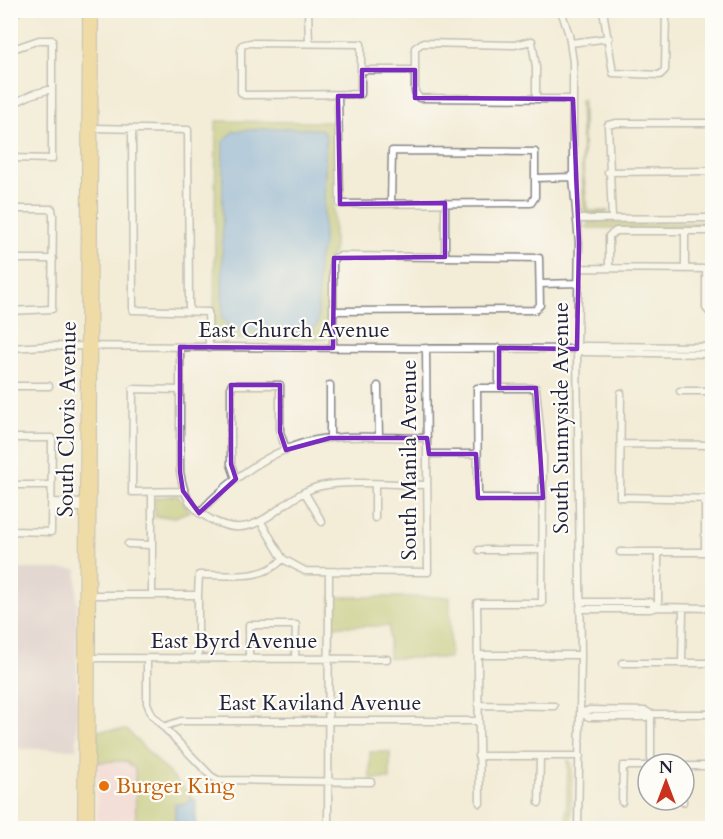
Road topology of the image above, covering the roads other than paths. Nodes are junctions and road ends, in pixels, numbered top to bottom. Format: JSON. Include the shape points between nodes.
{"nodes":[{"id":1,"x":87,"y":10,"type":"edge"},
{"id":2,"x":94,"y":10,"type":"edge"},
{"id":3,"x":309,"y":10,"type":"edge"},
{"id":4,"x":561,"y":10,"type":"edge"},
{"id":5,"x":603,"y":10,"type":"edge"},
{"id":6,"x":666,"y":10,"type":"edge"},
{"id":7,"x":10,"y":38,"type":"edge"},
{"id":8,"x":609,"y":38,"type":"junction"},
{"id":9,"x":309,"y":42,"type":"junction"},
{"id":10,"x":571,"y":43,"type":"junction"},
{"id":11,"x":13,"y":49,"type":"edge"},
{"id":12,"x":362,"y":70,"type":"junction"},
{"id":13,"x":415,"y":70,"type":"junction"},
{"id":14,"x":87,"y":88,"type":"junction"},
{"id":15,"x":52,"y":89,"type":"junction"},
{"id":16,"x":338,"y":96,"type":"junction"},
{"id":17,"x":536,"y":99,"type":"junction"},
{"id":18,"x":573,"y":99,"type":"junction"},
{"id":19,"x":10,"y":105,"type":"edge"},
{"id":20,"x":712,"y":123,"type":"edge"},
{"id":21,"x":94,"y":128,"type":"junction"},
{"id":22,"x":132,"y":129,"type":"junction"},
{"id":23,"x":10,"y":158,"type":"edge"},
{"id":24,"x":712,"y":171,"type":"edge"},
{"id":25,"x":608,"y":172,"type":"junction"},
{"id":26,"x":573,"y":177,"type":"junction"},
{"id":27,"x":535,"y":178,"type":"junction"},
{"id":28,"x":391,"y":203,"type":"junction"},
{"id":29,"x":445,"y":204,"type":"junction"},
{"id":30,"x":10,"y":209,"type":"edge"},
{"id":31,"x":612,"y":218,"type":"junction"},
{"id":32,"x":577,"y":219,"type":"junction"},
{"id":33,"x":712,"y":219,"type":"edge"},
{"id":34,"x":685,"y":231,"type":"junction"},
{"id":35,"x":712,"y":231,"type":"edge"},
{"id":36,"x":445,"y":257,"type":"junction"},
{"id":37,"x":10,"y":259,"type":"edge"},
{"id":38,"x":52,"y":259,"type":"junction"},
{"id":39,"x":579,"y":268,"type":"junction"},
{"id":40,"x":609,"y":268,"type":"junction"},
{"id":41,"x":686,"y":268,"type":"junction"},
{"id":42,"x":709,"y":269,"type":"edge"},
{"id":43,"x":578,"y":283,"type":"junction"},
{"id":44,"x":540,"y":284,"type":"junction"},
{"id":45,"x":10,"y":311,"type":"edge"},
{"id":46,"x":189,"y":311,"type":"junction"},
{"id":47,"x":333,"y":311,"type":"junction"},
{"id":48,"x":712,"y":315,"type":"edge"},
{"id":49,"x":712,"y":346,"type":"edge"},
{"id":50,"x":91,"y":347,"type":"junction"},
{"id":51,"x":180,"y":347,"type":"junction"},
{"id":52,"x":10,"y":348,"type":"edge"},
{"id":53,"x":208,"y":348,"type":"junction"},
{"id":54,"x":333,"y":348,"type":"junction"},
{"id":55,"x":426,"y":348,"type":"junction"},
{"id":56,"x":499,"y":348,"type":"junction"},
{"id":57,"x":577,"y":349,"type":"junction"},
{"id":58,"x":712,"y":354,"type":"edge"},
{"id":59,"x":330,"y":385,"type":"dead end"},
{"id":60,"x":10,"y":386,"type":"edge"},
{"id":61,"x":49,"y":386,"type":"dead end"},
{"id":62,"x":378,"y":386,"type":"dead end"},
{"id":63,"x":499,"y":388,"type":"junction"},
{"id":64,"x":180,"y":390,"type":"junction"},
{"id":65,"x":680,"y":391,"type":"dead end"},
{"id":66,"x":712,"y":391,"type":"edge"},
{"id":67,"x":621,"y":393,"type":"dead end"},
{"id":68,"x":379,"y":437,"type":"junction"},
{"id":69,"x":10,"y":438,"type":"edge"},
{"id":70,"x":330,"y":438,"type":"junction"},
{"id":71,"x":427,"y":438,"type":"junction"},
{"id":72,"x":621,"y":444,"type":"junction"},
{"id":73,"x":712,"y":445,"type":"edge"},
{"id":74,"x":286,"y":450,"type":"junction"},
{"id":75,"x":429,"y":454,"type":"junction"},
{"id":76,"x":476,"y":454,"type":"junction"},
{"id":77,"x":236,"y":479,"type":"junction"},
{"id":78,"x":10,"y":484,"type":"edge"},
{"id":79,"x":51,"y":485,"type":"junction"},
{"id":80,"x":375,"y":485,"type":"junction"},
{"id":81,"x":427,"y":485,"type":"junction"},
{"id":82,"x":183,"y":491,"type":"junction"},
{"id":83,"x":152,"y":493,"type":"junction"},
{"id":84,"x":305,"y":493,"type":"junction"},
{"id":85,"x":543,"y":498,"type":"junction"},
{"id":86,"x":705,"y":499,"type":"junction"},
{"id":87,"x":712,"y":499,"type":"edge"},
{"id":88,"x":51,"y":505,"type":"junction"},
{"id":89,"x":83,"y":506,"type":"junction"},
{"id":90,"x":199,"y":513,"type":"junction"},
{"id":91,"x":375,"y":518,"type":"dead end"},
{"id":92,"x":261,"y":522,"type":"junction"},
{"id":93,"x":322,"y":522,"type":"dead end"},
{"id":94,"x":10,"y":531,"type":"edge"},
{"id":95,"x":128,"y":544,"type":"dead end"},
{"id":96,"x":150,"y":545,"type":"junction"},
{"id":97,"x":478,"y":550,"type":"dead end"},
{"id":98,"x":542,"y":550,"type":"junction"},
{"id":99,"x":620,"y":552,"type":"dead end"},
{"id":100,"x":658,"y":552,"type":"junction"},
{"id":101,"x":705,"y":552,"type":"junction"},
{"id":102,"x":712,"y":552,"type":"edge"},
{"id":103,"x":83,"y":557,"type":"junction"},
{"id":104,"x":283,"y":559,"type":"junction"},
{"id":105,"x":329,"y":573,"type":"junction"},
{"id":106,"x":90,"y":595,"type":"junction"},
{"id":107,"x":152,"y":595,"type":"junction"},
{"id":108,"x":198,"y":595,"type":"junction"},
{"id":109,"x":580,"y":605,"type":"junction"},
{"id":110,"x":658,"y":607,"type":"junction"},
{"id":111,"x":682,"y":608,"type":"junction"},
{"id":112,"x":712,"y":608,"type":"edge"},
{"id":113,"x":479,"y":655,"type":"junction"},
{"id":114,"x":581,"y":655,"type":"junction"},
{"id":115,"x":86,"y":658,"type":"junction"},
{"id":116,"x":295,"y":658,"type":"junction"},
{"id":117,"x":147,"y":659,"type":"junction"},
{"id":118,"x":198,"y":659,"type":"junction"},
{"id":119,"x":249,"y":659,"type":"junction"},
{"id":120,"x":328,"y":659,"type":"junction"},
{"id":121,"x":387,"y":659,"type":"dead end"},
{"id":122,"x":622,"y":663,"type":"dead end"},
{"id":123,"x":682,"y":663,"type":"junction"},
{"id":124,"x":712,"y":663,"type":"edge"},
{"id":125,"x":478,"y":705,"type":"junction"},
{"id":126,"x":554,"y":706,"type":"dead end"},
{"id":127,"x":580,"y":713,"type":"junction"},
{"id":128,"x":651,"y":714,"type":"junction"},
{"id":129,"x":712,"y":714,"type":"edge"},
{"id":130,"x":329,"y":721,"type":"junction"},
{"id":131,"x":478,"y":722,"type":"junction"},
{"id":132,"x":163,"y":727,"type":"junction"},
{"id":133,"x":650,"y":752,"type":"edge"},
{"id":134,"x":478,"y":756,"type":"junction"},
{"id":135,"x":540,"y":756,"type":"junction"},
{"id":136,"x":580,"y":756,"type":"junction"},
{"id":137,"x":636,"y":765,"type":"edge"},
{"id":138,"x":696,"y":766,"type":"edge"},
{"id":139,"x":712,"y":766,"type":"edge"},
{"id":140,"x":371,"y":782,"type":"dead end"},
{"id":141,"x":329,"y":783,"type":"junction"},
{"id":142,"x":622,"y":802,"type":"dead end"},
{"id":143,"x":480,"y":803,"type":"dead end"},
{"id":144,"x":539,"y":803,"type":"dead end"},
{"id":145,"x":82,"y":828,"type":"edge"},
{"id":146,"x":90,"y":828,"type":"edge"},
{"id":147,"x":328,"y":828,"type":"edge"},
{"id":148,"x":578,"y":828,"type":"edge"}],
"edges":[{"from":1,"to":14,"type":"main road","name":"South Clovis Avenue"},
{"from":2,"to":21,"type":"main road","name":"South Clovis Avenue"},
{"from":3,"to":9,"type":"street"},
{"from":4,"to":10,"type":"street","name":"South Sunnyside Avenue"},
{"from":5,"to":8,"type":"street"},
{"from":6,"to":8,"type":"street","via":[[664,73],[613,73]]},
{"from":7,"to":11,"type":"street"},
{"from":8,"to":10,"type":"street"},
{"from":9,"to":12,"type":"street","via":[[361,44]]},
{"from":9,"to":16,"type":"street","via":[[242,45],[241,92]]},
{"from":10,"to":18,"type":"street","name":"South Sunnyside Avenue"},
{"from":11,"to":15,"type":"street","via":[[52,40]]},
{"from":12,"to":13,"type":"street"},
{"from":12,"to":16,"type":"street","via":[[361,94]]},
{"from":13,"to":17,"type":"street","via":[[416,97]]},
{"from":13,"to":17,"type":"street","via":[[417,44],[514,45],[532,41]]},
{"from":14,"to":21,"type":"main road","via":[[90,125]]},
{"from":14,"to":50,"type":"main road","name":"South Clovis Avenue"},
{"from":15,"to":19,"type":"street"},
{"from":15,"to":23,"type":"street","via":[[52,159]]},
{"from":16,"to":28,"type":"street","via":[[340,204]]},
{"from":17,"to":18,"type":"street"},
{"from":18,"to":26,"type":"street","name":"South Sunnyside Avenue"},
{"from":20,"to":25,"type":"street","via":[[608,125]]},
{"from":21,"to":22,"type":"street"},
{"from":21,"to":50,"type":"main road","name":"South Clovis Avenue"},
{"from":22,"to":46,"type":"street","via":[[188,130]]},
{"from":22,"to":46,"type":"street","via":[[133,310]]},
{"from":24,"to":25,"type":"street"},
{"from":25,"to":31,"type":"street"},
{"from":26,"to":27,"type":"street"},
{"from":26,"to":32,"type":"street","name":"South Sunnyside Avenue"},
{"from":27,"to":28,"type":"street","via":[[535,152],[392,151]]},
{"from":27,"to":29,"type":"street","via":[[534,202]]},
{"from":28,"to":29,"type":"street"},
{"from":29,"to":36,"type":"street"},
{"from":30,"to":38,"type":"street","via":[[52,209]]},
{"from":31,"to":32,"type":"street"},
{"from":31,"to":33,"type":"street"},
{"from":32,"to":39,"type":"street","name":"South Sunnyside Avenue"},
{"from":34,"to":35,"type":"street"},
{"from":34,"to":40,"type":"street","via":[[616,231],[609,236]]},
{"from":34,"to":41,"type":"street"},
{"from":36,"to":44,"type":"street","via":[[539,258]]},
{"from":36,"to":47,"type":"street","via":[[334,258]]},
{"from":37,"to":38,"type":"street"},
{"from":38,"to":45,"type":"street","via":[[52,309]]},
{"from":39,"to":40,"type":"street"},
{"from":39,"to":43,"type":"street","name":"South Sunnyside Avenue"},
{"from":40,"to":41,"type":"street"},
{"from":41,"to":42,"type":"street"},
{"from":42,"to":48,"type":"street","via":[[705,308]]},
{"from":43,"to":44,"type":"street"},
{"from":43,"to":57,"type":"street","name":"South Sunnyside Avenue"},
{"from":44,"to":47,"type":"street","via":[[539,308],[529,311]]},
{"from":46,"to":53,"type":"street","via":[[208,312]]},
{"from":47,"to":54,"type":"street"},
{"from":49,"to":57,"type":"street","name":"East Church Avenue"},
{"from":50,"to":51,"type":"street","name":"East Church Avenue"},
{"from":50,"to":52,"type":"street","name":"East Church Avenue"},
{"from":50,"to":89,"type":"main road","name":"South Clovis Avenue"},
{"from":50,"to":106,"type":"main road","name":"South Clovis Avenue"},
{"from":51,"to":53,"type":"street","name":"East Church Avenue"},
{"from":51,"to":64,"type":"street"},
{"from":53,"to":54,"type":"street","name":"East Church Avenue"},
{"from":54,"to":55,"type":"street","name":"East Church Avenue"},
{"from":55,"to":56,"type":"street","name":"East Church Avenue"},
{"from":55,"to":71,"type":"street","name":"South Manila Avenue"},
{"from":56,"to":57,"type":"street","name":"East Church Avenue"},
{"from":56,"to":63,"type":"street"},
{"from":57,"to":58,"type":"street","name":"East Church Avenue"},
{"from":57,"to":109,"type":"street","name":"South Sunnyside Avenue"},
{"from":59,"to":70,"type":"street"},
{"from":60,"to":61,"type":"street"},
{"from":62,"to":68,"type":"street"},
{"from":63,"to":76,"type":"street","via":[[477,388]]},
{"from":63,"to":85,"type":"street","via":[[536,388]]},
{"from":64,"to":82,"type":"street"},
{"from":64,"to":83,"type":"street","via":[[133,389],[132,492]]},
{"from":65,"to":66,"type":"street"},
{"from":67,"to":72,"type":"street"},
{"from":68,"to":70,"type":"street"},
{"from":68,"to":71,"type":"street"},
{"from":69,"to":79,"type":"street","via":[[52,438]]},
{"from":70,"to":74,"type":"street"},
{"from":71,"to":75,"type":"street","name":"South Manila Avenue"},
{"from":72,"to":73,"type":"street"},
{"from":72,"to":86,"type":"street","via":[[620,497]]},
{"from":74,"to":77,"type":"street"},
{"from":74,"to":77,"type":"street","via":[[280,432],[280,385],[231,385],[231,464]]},
{"from":75,"to":76,"type":"street"},
{"from":75,"to":81,"type":"street","name":"South Manila Avenue"},
{"from":76,"to":85,"type":"street","via":[[478,498]]},
{"from":77,"to":90,"type":"street"},
{"from":78,"to":79,"type":"street"},
{"from":79,"to":88,"type":"street"},
{"from":80,"to":81,"type":"street"},
{"from":80,"to":84,"type":"street","via":[[323,486]]},
{"from":80,"to":91,"type":"street"},
{"from":81,"to":105,"type":"street","name":"South Manila Avenue","via":[[428,572]]},
{"from":82,"to":83,"type":"street"},
{"from":82,"to":90,"type":"street"},
{"from":83,"to":96,"type":"street"},
{"from":84,"to":92,"type":"street"},
{"from":84,"to":93,"type":"street"},
{"from":85,"to":98,"type":"street"},
{"from":86,"to":87,"type":"street"},
{"from":86,"to":101,"type":"street"},
{"from":88,"to":89,"type":"street"},
{"from":88,"to":94,"type":"street","via":[[51,532]]},
{"from":89,"to":103,"type":"main road","name":"South Clovis Avenue"},
{"from":90,"to":92,"type":"street","via":[[222,526],[243,528]]},
{"from":92,"to":104,"type":"street"},
{"from":95,"to":96,"type":"street"},
{"from":96,"to":107,"type":"street"},
{"from":97,"to":98,"type":"street"},
{"from":98,"to":113,"type":"street","via":[[542,603],[477,603]]},
{"from":99,"to":100,"type":"street"},
{"from":100,"to":101,"type":"street"},
{"from":100,"to":110,"type":"street"},
{"from":101,"to":102,"type":"street"},
{"from":103,"to":106,"type":"main road","via":[[86,590]]},
{"from":103,"to":115,"type":"main road","name":"South Clovis Avenue"},
{"from":104,"to":105,"type":"street","via":[[304,571]]},
{"from":104,"to":108,"type":"street","via":[[263,574],[199,575]]},
{"from":105,"to":120,"type":"street"},
{"from":106,"to":107,"type":"street"},
{"from":106,"to":115,"type":"main road","name":"South Clovis Avenue"},
{"from":107,"to":108,"type":"street"},
{"from":108,"to":118,"type":"street"},
{"from":109,"to":110,"type":"street","via":[[650,602]]},
{"from":109,"to":114,"type":"street","name":"South Sunnyside Avenue"},
{"from":110,"to":111,"type":"street"},
{"from":111,"to":112,"type":"street"},
{"from":111,"to":123,"type":"street"},
{"from":113,"to":114,"type":"street"},
{"from":113,"to":125,"type":"street"},
{"from":114,"to":127,"type":"street","name":"South Sunnyside Avenue"},
{"from":115,"to":117,"type":"street","name":"East Byrd Avenue"},
{"from":115,"to":145,"type":"main road","name":"South Clovis Avenue"},
{"from":115,"to":146,"type":"main road","name":"South Clovis Avenue"},
{"from":116,"to":119,"type":"street","name":"East Byrd Avenue"},
{"from":116,"to":119,"type":"street","via":[[296,626],[249,625]]},
{"from":116,"to":120,"type":"street","name":"East Byrd Avenue"},
{"from":117,"to":118,"type":"street","name":"East Byrd Avenue"},
{"from":117,"to":132,"type":"street","via":[[148,707]]},
{"from":118,"to":119,"type":"street","name":"East Byrd Avenue"},
{"from":120,"to":121,"type":"street","name":"East Byrd Avenue"},
{"from":120,"to":130,"type":"street"},
{"from":122,"to":123,"type":"street"},
{"from":123,"to":124,"type":"street"},
{"from":125,"to":126,"type":"street"},
{"from":125,"to":131,"type":"street"},
{"from":127,"to":128,"type":"street","via":[[589,710]]},
{"from":127,"to":136,"type":"street","name":"South Sunnyside Avenue"},
{"from":128,"to":129,"type":"street"},
{"from":128,"to":133,"type":"street"},
{"from":130,"to":131,"type":"street","name":"East Kaviland Avenue"},
{"from":130,"to":132,"type":"street","name":"East Kaviland Avenue","via":[[181,721]]},
{"from":130,"to":141,"type":"street"},
{"from":131,"to":134,"type":"street"},
{"from":132,"to":141,"type":"street","via":[[218,780]]},
{"from":134,"to":135,"type":"street"},
{"from":134,"to":143,"type":"street"},
{"from":135,"to":136,"type":"street"},
{"from":135,"to":144,"type":"street"},
{"from":136,"to":148,"type":"street","name":"South Sunnyside Avenue"},
{"from":137,"to":142,"type":"street","via":[[622,766]]},
{"from":138,"to":139,"type":"street"},
{"from":140,"to":141,"type":"street"},
{"from":141,"to":147,"type":"street"}]}
